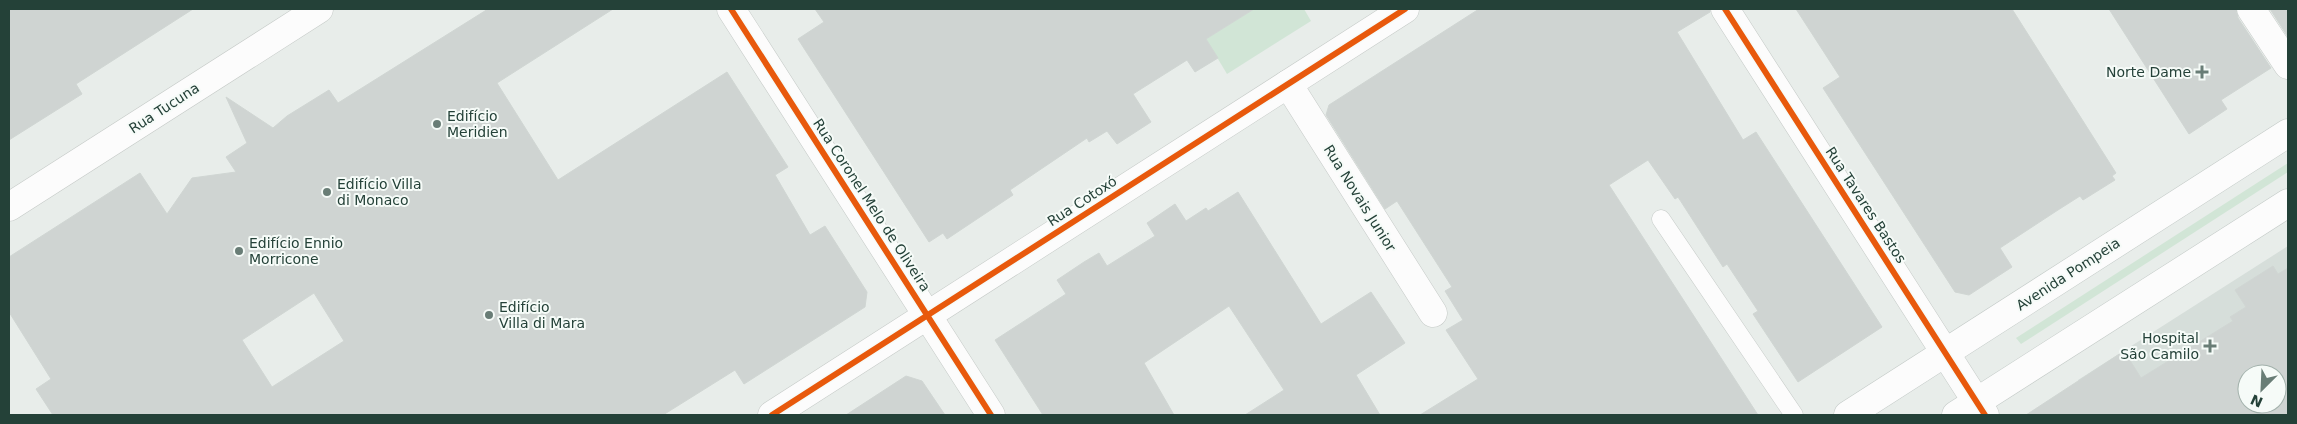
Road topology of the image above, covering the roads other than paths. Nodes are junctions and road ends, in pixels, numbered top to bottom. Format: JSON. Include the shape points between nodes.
{"nodes":[{"id":1,"x":319,"y":9,"type":"edge"},
{"id":2,"x":731,"y":9,"type":"edge"},
{"id":3,"x":1405,"y":9,"type":"edge"},
{"id":4,"x":1725,"y":9,"type":"edge"},
{"id":5,"x":2251,"y":9,"type":"edge"},
{"id":6,"x":2288,"y":66,"type":"edge"},
{"id":7,"x":1288,"y":84,"type":"junction"},
{"id":8,"x":2288,"y":133,"type":"edge"},
{"id":9,"x":2288,"y":203,"type":"edge"},
{"id":10,"x":9,"y":207,"type":"edge"},
{"id":11,"x":1661,"y":219,"type":"dead end"},
{"id":12,"x":1433,"y":313,"type":"dead end"},
{"id":13,"x":927,"y":316,"type":"junction"},
{"id":14,"x":1945,"y":353,"type":"junction"},
{"id":15,"x":1973,"y":411,"type":"edge"},
{"id":16,"x":772,"y":415,"type":"edge"},
{"id":17,"x":991,"y":415,"type":"edge"},
{"id":18,"x":1794,"y":415,"type":"edge"},
{"id":19,"x":1848,"y":415,"type":"edge"}],
"edges":[{"from":1,"to":10,"type":"street","name":"Rua Tucuna"},
{"from":2,"to":13,"type":"street","name":"Rua Coronel Melo de Oliveira"},
{"from":3,"to":7,"type":"street","name":"Rua Cotoxó"},
{"from":4,"to":14,"type":"street","name":"Rua Tavares Bastos"},
{"from":5,"to":6,"type":"street"},
{"from":7,"to":12,"type":"street","name":"Rua Novais Junior"},
{"from":7,"to":13,"type":"street","name":"Rua Cotoxó"},
{"from":8,"to":14,"type":"street","name":"Avenida Pompeia"},
{"from":9,"to":15,"type":"street"},
{"from":11,"to":18,"type":"lane"},
{"from":13,"to":16,"type":"street","name":"Rua Cotoxó"},
{"from":13,"to":17,"type":"street","name":"Rua Coronel Melo de Oliveira"},
{"from":14,"to":15,"type":"street","name":"Rua Tavares Bastos"},
{"from":14,"to":19,"type":"street","name":"Avenida Pompeia"}]}
